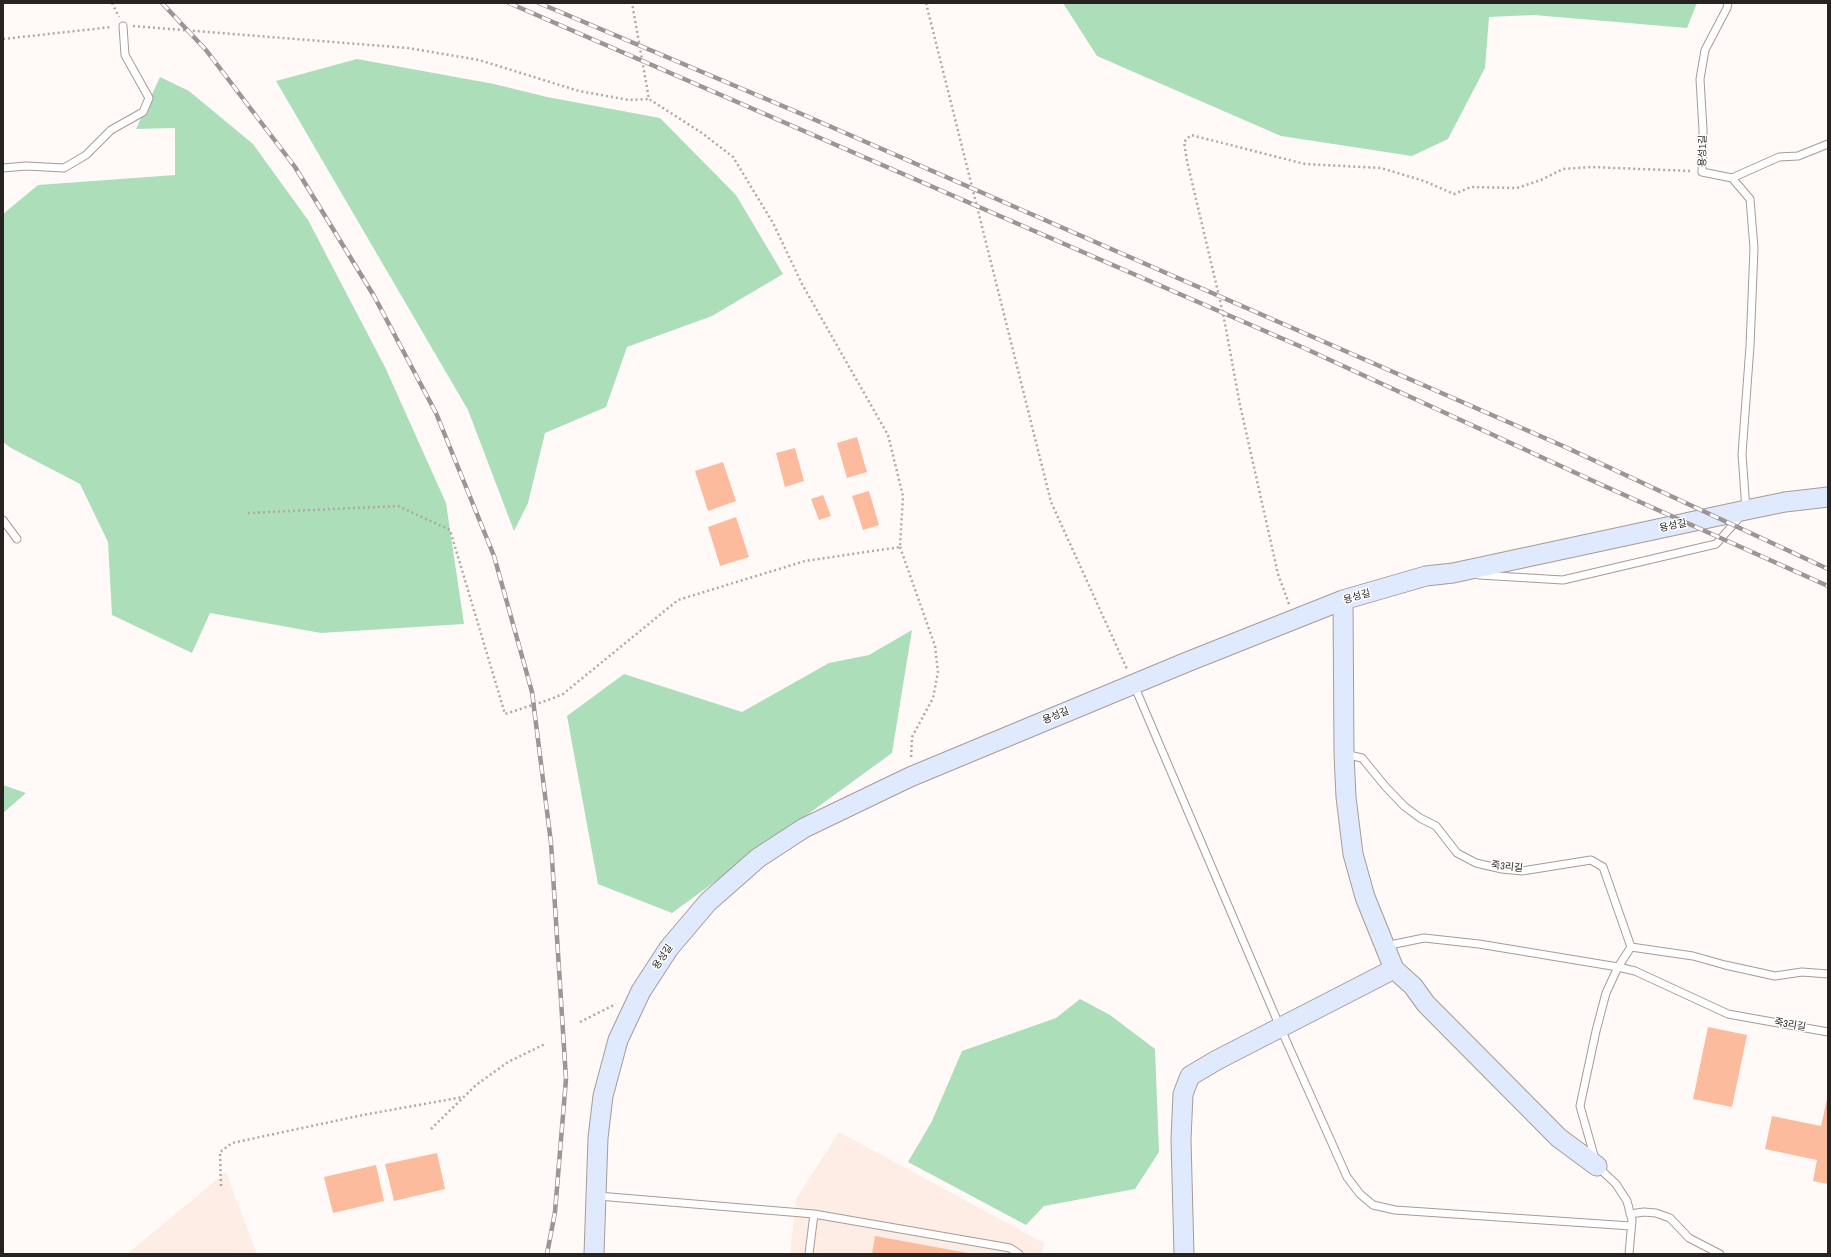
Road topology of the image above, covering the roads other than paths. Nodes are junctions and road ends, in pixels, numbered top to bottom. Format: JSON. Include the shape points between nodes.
{"nodes":[{"id":1,"x":1728,"y":3,"type":"edge"},
{"id":2,"x":123,"y":26,"type":"road end"},
{"id":3,"x":1828,"y":144,"type":"edge"},
{"id":4,"x":3,"y":168,"type":"edge"},
{"id":5,"x":1732,"y":178,"type":"junction"},
{"id":6,"x":1828,"y":497,"type":"edge"},
{"id":7,"x":1746,"y":510,"type":"junction"},
{"id":8,"x":3,"y":520,"type":"edge"},
{"id":9,"x":18,"y":539,"type":"dead end"},
{"id":10,"x":1453,"y":573,"type":"junction"},
{"id":11,"x":1343,"y":600,"type":"junction"},
{"id":12,"x":1134,"y":684,"type":"junction"},
{"id":13,"x":1344,"y":754,"type":"junction"},
{"id":14,"x":1385,"y":946,"type":"junction"},
{"id":15,"x":1631,"y":947,"type":"junction"},
{"id":16,"x":1618,"y":967,"type":"junction"},
{"id":17,"x":1394,"y":969,"type":"junction"},
{"id":18,"x":1828,"y":974,"type":"edge"},
{"id":19,"x":1280,"y":1027,"type":"junction"},
{"id":20,"x":1828,"y":1032,"type":"edge"},
{"id":21,"x":1597,"y":1166,"type":"junction"},
{"id":22,"x":596,"y":1196,"type":"junction"},
{"id":23,"x":814,"y":1214,"type":"junction"},
{"id":24,"x":1630,"y":1214,"type":"junction"},
{"id":25,"x":1632,"y":1226,"type":"junction"},
{"id":26,"x":594,"y":1254,"type":"edge"},
{"id":27,"x":809,"y":1254,"type":"edge"},
{"id":28,"x":1019,"y":1254,"type":"edge"},
{"id":29,"x":1184,"y":1254,"type":"edge"},
{"id":30,"x":1630,"y":1254,"type":"edge"},
{"id":31,"x":1720,"y":1254,"type":"edge"}],
"edges":[{"from":1,"to":5,"type":"lane","name":"용성1길","via":[[1704,50],[1700,79],[1702,172]]},
{"from":2,"to":4,"type":"lane","via":[[125,55],[149,98],[143,112],[111,130],[86,155],[64,168]]},
{"from":3,"to":5,"type":"lane","via":[[1798,156],[1779,157]]},
{"from":5,"to":7,"type":"lane","via":[[1750,199],[1754,248],[1742,454]]},
{"from":6,"to":7,"type":"street","name":"용성길"},
{"from":7,"to":10,"type":"street","name":"용성길"},
{"from":7,"to":10,"type":"lane","via":[[1716,544],[1563,580]]},
{"from":8,"to":9,"type":"lane"},
{"from":10,"to":11,"type":"street","name":"용성길","via":[[1426,576]]},
{"from":11,"to":12,"type":"street","name":"용성길"},
{"from":11,"to":13,"type":"street"},
{"from":12,"to":19,"type":"lane"},
{"from":12,"to":22,"type":"street","name":"용성길","via":[[910,777],[804,828],[758,858],[708,902],[669,948],[641,991],[618,1040],[603,1096],[598,1138]]},
{"from":13,"to":14,"type":"street","via":[[1353,854],[1365,896]]},
{"from":13,"to":15,"type":"lane","name":"죽3리길","via":[[1362,758],[1404,806],[1436,826],[1457,853],[1476,863],[1522,871],[1592,860],[1602,867]]},
{"from":14,"to":16,"type":"lane","name":"죽3리길","via":[[1424,938],[1480,944]]},
{"from":14,"to":17,"type":"street"},
{"from":15,"to":16,"type":"lane"},
{"from":15,"to":18,"type":"lane","via":[[1693,956],[1775,976],[1802,972]]},
{"from":16,"to":20,"type":"lane","name":"죽3리길","via":[[1635,971],[1728,1014]]},
{"from":16,"to":21,"type":"lane","via":[[1606,993],[1580,1106]]},
{"from":17,"to":19,"type":"street"},
{"from":17,"to":21,"type":"street","via":[[1414,986],[1426,1004],[1559,1138]]},
{"from":19,"to":25,"type":"lane","via":[[1347,1177],[1360,1194],[1373,1205],[1395,1210]]},
{"from":19,"to":29,"type":"street","via":[[1190,1076],[1183,1094],[1181,1140]]},
{"from":21,"to":24,"type":"lane","via":[[1616,1184],[1627,1201]]},
{"from":22,"to":23,"type":"lane"},
{"from":22,"to":26,"type":"street","name":"용성길"},
{"from":23,"to":27,"type":"lane"},
{"from":23,"to":28,"type":"lane","via":[[1010,1248]]},
{"from":24,"to":25,"type":"lane"},
{"from":24,"to":31,"type":"lane","via":[[1656,1213],[1670,1218],[1689,1238]]},
{"from":25,"to":30,"type":"lane"}]}
